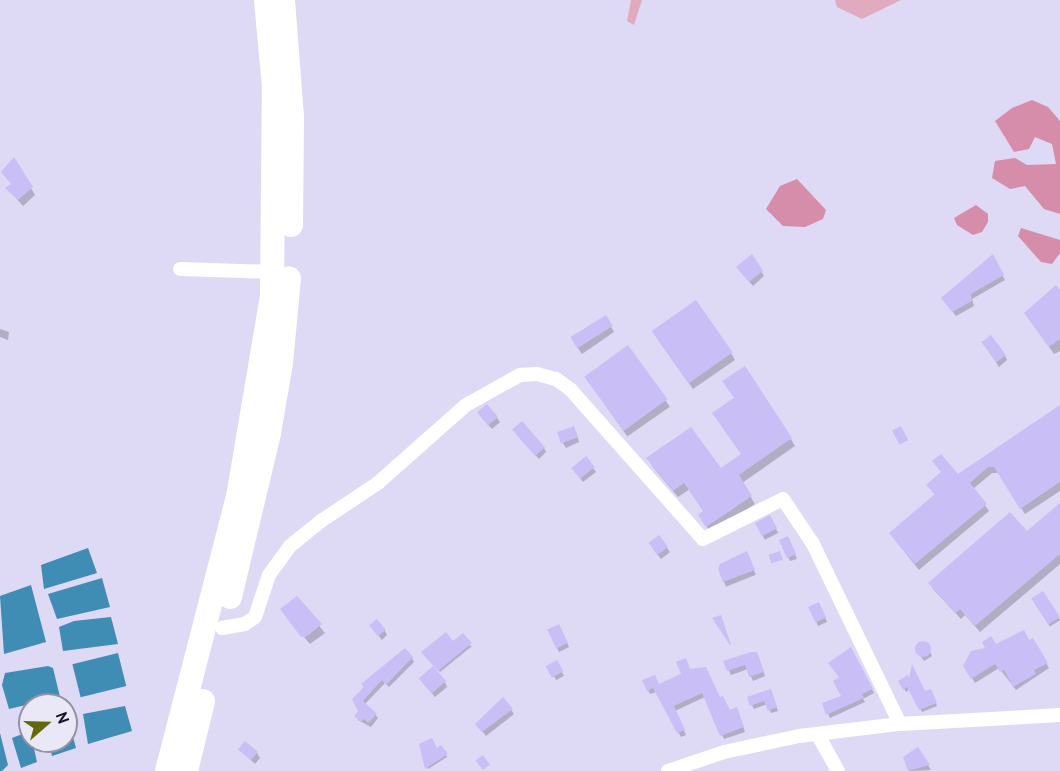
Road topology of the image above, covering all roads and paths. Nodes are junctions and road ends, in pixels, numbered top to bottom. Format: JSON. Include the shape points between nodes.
{"nodes":[{"id":1,"x":266,"y":0,"type":"edge"},
{"id":2,"x":283,"y":0,"type":"edge"},
{"id":3,"x":180,"y":269,"type":"dead end"},
{"id":4,"x":273,"y":272,"type":"junction"},
{"id":5,"x":222,"y":628,"type":"junction"},
{"id":6,"x":1060,"y":715,"type":"edge"},
{"id":7,"x":900,"y":724,"type":"junction"},
{"id":8,"x":818,"y":735,"type":"junction"},
{"id":9,"x":167,"y":771,"type":"edge"},
{"id":10,"x":186,"y":771,"type":"edge"},
{"id":11,"x":668,"y":771,"type":"edge"},
{"id":12,"x":838,"y":771,"type":"edge"}],
"edges":[{"from":1,"to":4,"type":"highway","via":[[274,87]]},
{"from":2,"to":5,"type":"highway","via":[[292,151],[285,326],[250,524]]},
{"from":3,"to":4,"type":"street"},
{"from":4,"to":9,"type":"highway","via":[[257,399],[238,497]]},
{"from":5,"to":7,"type":"street","via":[[245,624],[255,617],[269,574],[290,546],[321,521],[378,483],[466,405],[520,375],[537,374],[556,379],[571,390],[703,539],[783,499],[813,544]]},
{"from":5,"to":10,"type":"highway"},
{"from":6,"to":7,"type":"street"},
{"from":7,"to":8,"type":"street"},
{"from":8,"to":11,"type":"street","via":[[724,752]]},
{"from":8,"to":12,"type":"street"}]}
